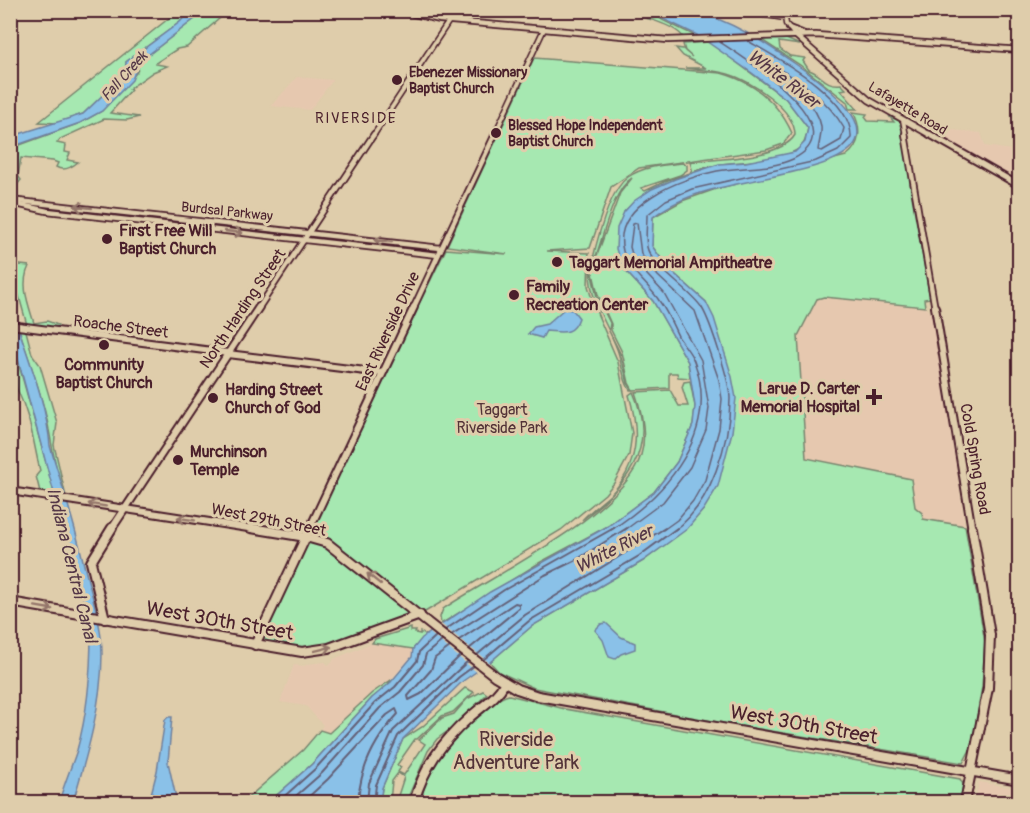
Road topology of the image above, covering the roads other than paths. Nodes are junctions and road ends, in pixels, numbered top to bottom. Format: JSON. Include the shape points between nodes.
{"nodes":[{"id":1,"x":397,"y":10,"type":"edge"},
{"id":2,"x":735,"y":10,"type":"edge"},
{"id":3,"x":784,"y":10,"type":"edge"},
{"id":4,"x":784,"y":18,"type":"junction"},
{"id":5,"x":449,"y":21,"type":"junction"},
{"id":6,"x":544,"y":29,"type":"junction"},
{"id":7,"x":789,"y":29,"type":"junction"},
{"id":8,"x":795,"y":35,"type":"junction"},
{"id":9,"x":807,"y":35,"type":"junction"},
{"id":10,"x":813,"y":35,"type":"junction"},
{"id":11,"x":776,"y":37,"type":"junction"},
{"id":12,"x":801,"y":41,"type":"junction"},
{"id":13,"x":1020,"y":50,"type":"edge"},
{"id":14,"x":903,"y":120,"type":"junction"},
{"id":15,"x":1020,"y":186,"type":"edge"},
{"id":16,"x":10,"y":201,"type":"edge"},
{"id":17,"x":308,"y":233,"type":"junction"},
{"id":18,"x":304,"y":240,"type":"junction"},
{"id":19,"x":441,"y":248,"type":"junction"},
{"id":20,"x":438,"y":255,"type":"junction"},
{"id":21,"x":10,"y":325,"type":"edge"},
{"id":22,"x":228,"y":353,"type":"junction"},
{"id":23,"x":383,"y":372,"type":"junction"},
{"id":24,"x":10,"y":491,"type":"edge"},
{"id":25,"x":125,"y":509,"type":"junction"},
{"id":26,"x":306,"y":537,"type":"junction"},
{"id":27,"x":10,"y":603,"type":"edge"},
{"id":28,"x":420,"y":615,"type":"junction"},
{"id":29,"x":103,"y":619,"type":"junction"},
{"id":30,"x":255,"y":645,"type":"junction"},
{"id":31,"x":505,"y":682,"type":"junction"},
{"id":32,"x":582,"y":704,"type":"joint"},
{"id":33,"x":971,"y":772,"type":"junction"},
{"id":34,"x":1020,"y":780,"type":"edge"},
{"id":35,"x":414,"y":802,"type":"edge"},
{"id":36,"x":965,"y":802,"type":"edge"}],
"edges":[{"from":1,"to":5,"type":"main road"},
{"from":2,"to":4,"type":"street"},
{"from":3,"to":4,"type":"street"},
{"from":4,"to":7,"type":"street"},
{"from":5,"to":6,"type":"main road"},
{"from":5,"to":17,"type":"street","name":"North Harding Street"},
{"from":6,"to":11,"type":"main road","via":[[698,41]]},
{"from":6,"to":19,"type":"street","name":"East Riverside Drive"},
{"from":7,"to":8,"type":"street"},
{"from":7,"to":10,"type":"main road"},
{"from":7,"to":11,"type":"main road"},
{"from":8,"to":9,"type":"main road"},
{"from":8,"to":11,"type":"main road"},
{"from":8,"to":12,"type":"main road","name":"Lafayette Road"},
{"from":9,"to":10,"type":"main road"},
{"from":9,"to":12,"type":"main road"},
{"from":10,"to":13,"type":"main road"},
{"from":11,"to":12,"type":"main road"},
{"from":12,"to":14,"type":"main road","name":"Lafayette Road","via":[[859,94]]},
{"from":14,"to":15,"type":"main road","name":"Lafayette Road"},
{"from":14,"to":33,"type":"street","name":"Cold Spring Road","via":[[990,635],[988,688]]},
{"from":17,"to":16,"type":"street","name":"Burdsal Parkway","one_way":true},
{"from":16,"to":18,"type":"street","name":"Burdsal Parkway","one_way":true,"via":[[46,211]]},
{"from":17,"to":18,"type":"street","name":"North Harding Street"},
{"from":19,"to":17,"type":"street","name":"Burdsal Parkway","one_way":true},
{"from":18,"to":20,"type":"street","name":"Burdsal Parkway"},
{"from":18,"to":22,"type":"street","name":"North Harding Street"},
{"from":19,"to":20,"type":"street","name":"East Riverside Drive"},
{"from":20,"to":23,"type":"street","name":"East Riverside Drive"},
{"from":21,"to":22,"type":"street","name":"Roache Street"},
{"from":22,"to":23,"type":"street","name":"Roache Street"},
{"from":22,"to":25,"type":"street","name":"North Harding Street"},
{"from":23,"to":26,"type":"street","name":"East Riverside Drive"},
{"from":25,"to":24,"type":"street","name":"West 29th Street","one_way":true},
{"from":26,"to":25,"type":"street","name":"West 29th Street","one_way":true},
{"from":25,"to":29,"type":"street","name":"North Harding Street","via":[[91,562]]},
{"from":28,"to":26,"type":"street","name":"West 29th Street","one_way":true,"via":[[337,549]]},
{"from":26,"to":30,"type":"street","name":"East Riverside Drive"},
{"from":27,"to":29,"type":"street","name":"West 30th Street","one_way":true},
{"from":30,"to":28,"type":"street","name":"West 30th Street","one_way":true,"via":[[319,651]]},
{"from":28,"to":31,"type":"street","name":"West 29th Street"},
{"from":29,"to":30,"type":"street","name":"West 30th Street"},
{"from":31,"to":32,"type":"street","name":"West 29th Street","via":[[538,696]]},
{"from":31,"to":35,"type":"street","via":[[502,690],[432,755]]},
{"from":32,"to":33,"type":"street","name":"West 30th Street"},
{"from":33,"to":34,"type":"street","name":"West 30th Street"},
{"from":33,"to":36,"type":"street","name":"Cold Spring Road"}]}
